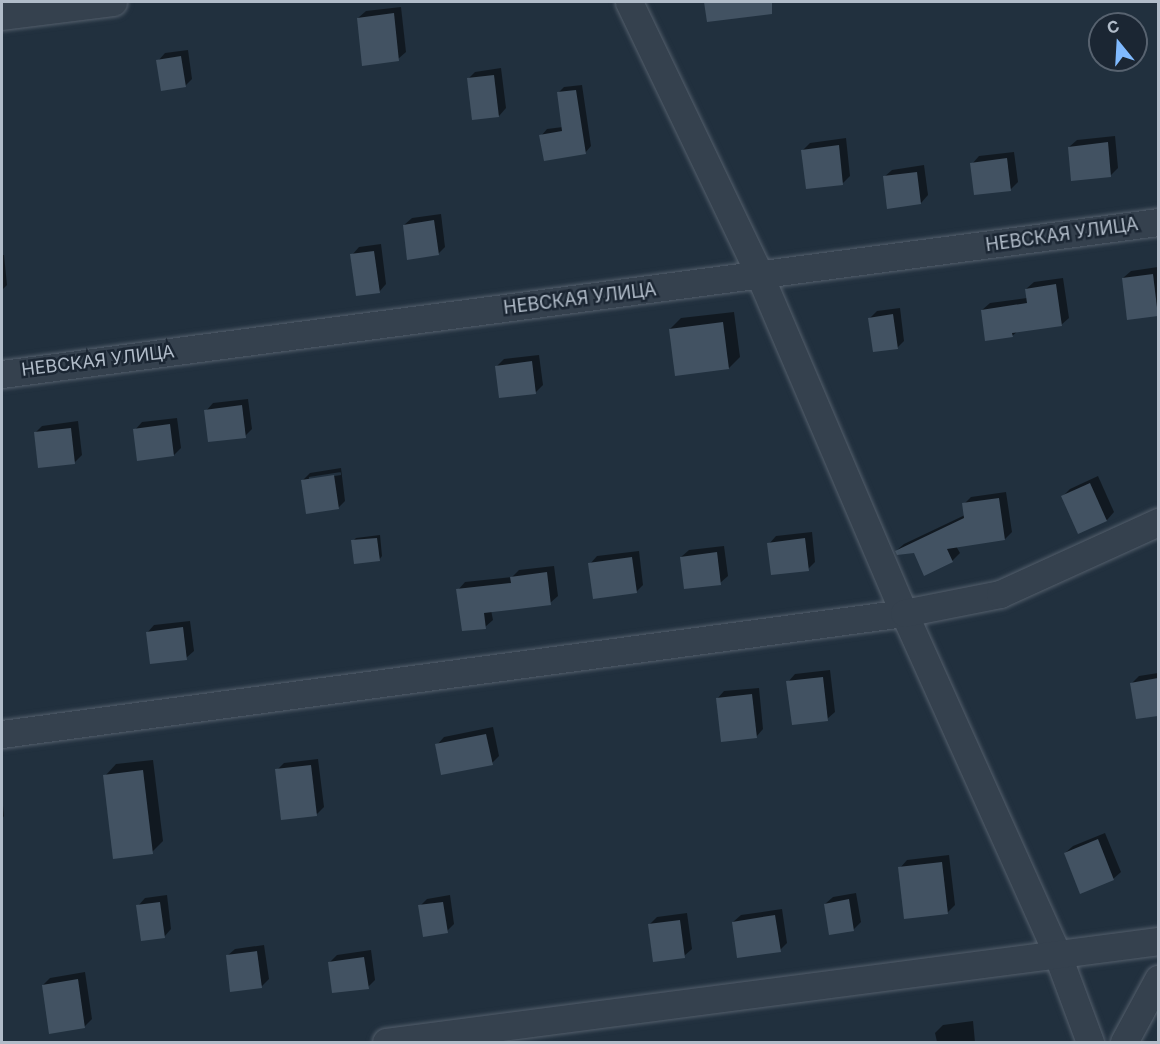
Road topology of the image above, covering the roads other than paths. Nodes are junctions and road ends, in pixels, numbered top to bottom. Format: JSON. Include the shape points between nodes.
{"nodes":[{"id":1,"x":113,"y":2,"type":"edge"},
{"id":2,"x":629,"y":2,"type":"edge"},
{"id":3,"x":2,"y":16,"type":"edge"},
{"id":4,"x":1158,"y":222,"type":"edge"},
{"id":5,"x":760,"y":276,"type":"junction"},
{"id":6,"x":2,"y":374,"type":"edge"},
{"id":7,"x":1158,"y":522,"type":"edge"},
{"id":8,"x":904,"y":613,"type":"junction"},
{"id":9,"x":2,"y":734,"type":"edge"},
{"id":10,"x":1158,"y":941,"type":"edge"},
{"id":11,"x":1058,"y":956,"type":"junction"},
{"id":12,"x":1158,"y":979,"type":"edge"},
{"id":13,"x":386,"y":1042,"type":"edge"},
{"id":14,"x":1090,"y":1042,"type":"edge"},
{"id":15,"x":1124,"y":1042,"type":"edge"}],
"edges":[{"from":1,"to":3,"type":"street"},
{"from":2,"to":5,"type":"street"},
{"from":4,"to":5,"type":"street","name":"НЕВСКАЯ УЛИЦА"},
{"from":5,"to":6,"type":"street","name":"НЕВСКАЯ УЛИЦА"},
{"from":5,"to":8,"type":"street"},
{"from":7,"to":8,"type":"street","via":[[1000,594]]},
{"from":8,"to":9,"type":"street"},
{"from":8,"to":11,"type":"street"},
{"from":10,"to":11,"type":"street"},
{"from":11,"to":13,"type":"street"},
{"from":11,"to":14,"type":"street"},
{"from":12,"to":15,"type":"street"}]}
